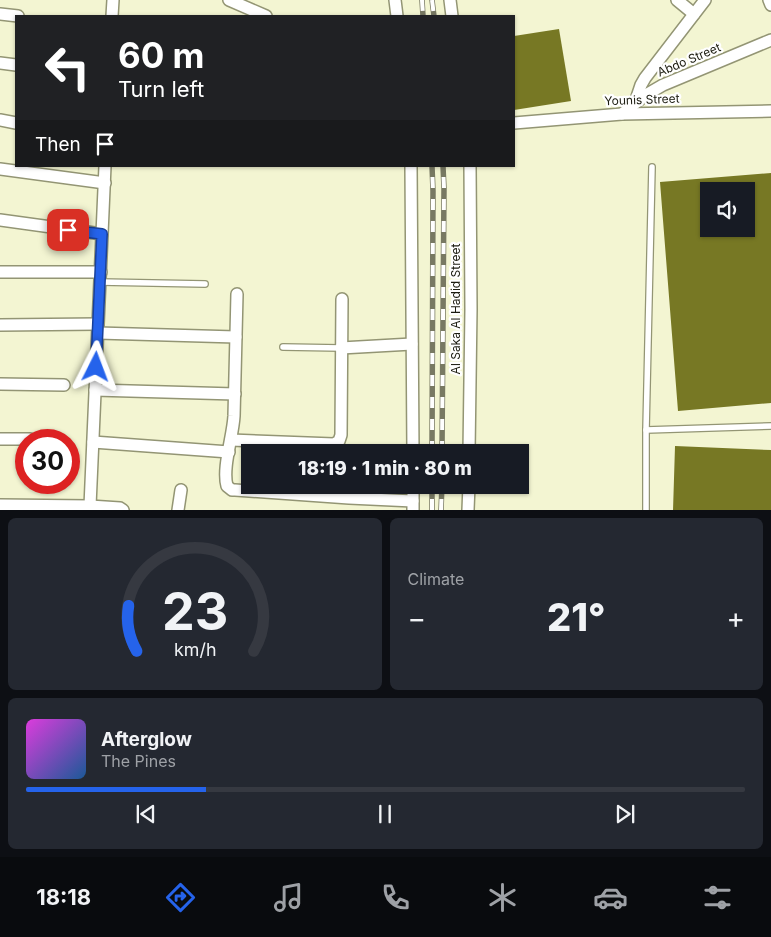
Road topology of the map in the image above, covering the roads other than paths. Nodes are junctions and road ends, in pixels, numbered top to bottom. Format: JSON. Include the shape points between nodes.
{"nodes":[{"id":1,"x":113,"y":0,"type":"edge"},
{"id":2,"x":229,"y":0,"type":"edge"},
{"id":3,"x":395,"y":0,"type":"edge"},
{"id":4,"x":677,"y":0,"type":"edge"},
{"id":5,"x":705,"y":0,"type":"edge"},
{"id":6,"x":769,"y":0,"type":"edge"},
{"id":7,"x":771,"y":4,"type":"edge"},
{"id":8,"x":0,"y":14,"type":"edge"},
{"id":9,"x":694,"y":14,"type":"junction"},
{"id":10,"x":112,"y":15,"type":"edge"},
{"id":11,"x":264,"y":15,"type":"edge"},
{"id":12,"x":397,"y":15,"type":"edge"},
{"id":13,"x":15,"y":16,"type":"edge"},
{"id":14,"x":771,"y":40,"type":"edge"},
{"id":15,"x":0,"y":63,"type":"edge"},
{"id":16,"x":15,"y":66,"type":"edge"},
{"id":17,"x":635,"y":103,"type":"junction"},
{"id":18,"x":771,"y":111,"type":"edge"},
{"id":19,"x":622,"y":114,"type":"junction"},
{"id":20,"x":0,"y":120,"type":"edge"},
{"id":21,"x":15,"y":122,"type":"edge"},
{"id":22,"x":515,"y":124,"type":"edge"},
{"id":23,"x":105,"y":167,"type":"edge"},
{"id":24,"x":411,"y":167,"type":"edge"},
{"id":25,"x":470,"y":167,"type":"edge"},
{"id":26,"x":652,"y":167,"type":"dead end"},
{"id":27,"x":0,"y":168,"type":"edge"},
{"id":28,"x":105,"y":183,"type":"junction"},
{"id":29,"x":0,"y":220,"type":"edge"},
{"id":30,"x":102,"y":234,"type":"junction"},
{"id":31,"x":0,"y":272,"type":"edge"},
{"id":32,"x":100,"y":277,"type":"junction"},
{"id":33,"x":205,"y":284,"type":"dead end"},
{"id":34,"x":237,"y":294,"type":"dead end"},
{"id":35,"x":342,"y":299,"type":"dead end"},
{"id":36,"x":0,"y":325,"type":"edge"},
{"id":37,"x":98,"y":328,"type":"junction"},
{"id":38,"x":236,"y":337,"type":"junction"},
{"id":39,"x":412,"y":344,"type":"junction"},
{"id":40,"x":283,"y":347,"type":"dead end"},
{"id":41,"x":341,"y":348,"type":"junction"},
{"id":42,"x":0,"y":384,"type":"edge"},
{"id":43,"x":64,"y":385,"type":"dead end"},
{"id":44,"x":95,"y":390,"type":"junction"},
{"id":45,"x":235,"y":394,"type":"junction"},
{"id":46,"x":771,"y":426,"type":"edge"},
{"id":47,"x":646,"y":430,"type":"junction"},
{"id":48,"x":0,"y":440,"type":"edge"},
{"id":49,"x":15,"y":440,"type":"edge"},
{"id":50,"x":93,"y":442,"type":"junction"},
{"id":51,"x":413,"y":444,"type":"edge"},
{"id":52,"x":469,"y":444,"type":"edge"},
{"id":53,"x":230,"y":446,"type":"junction"},
{"id":54,"x":181,"y":490,"type":"dead end"},
{"id":55,"x":469,"y":494,"type":"edge"},
{"id":56,"x":0,"y":505,"type":"edge"},
{"id":57,"x":413,"y":505,"type":"edge"},
{"id":58,"x":90,"y":506,"type":"junction"},
{"id":59,"x":123,"y":510,"type":"edge"},
{"id":60,"x":178,"y":510,"type":"edge"},
{"id":61,"x":468,"y":510,"type":"edge"},
{"id":62,"x":646,"y":510,"type":"edge"}],
"edges":[{"from":1,"to":10,"type":"street"},
{"from":2,"to":11,"type":"street"},
{"from":3,"to":12,"type":"street"},
{"from":4,"to":9,"type":"street"},
{"from":5,"to":9,"type":"street"},
{"from":6,"to":7,"type":"street"},
{"from":8,"to":13,"type":"street"},
{"from":9,"to":17,"type":"street","via":[[645,78]]},
{"from":14,"to":17,"type":"street","name":"Abdo Street","via":[[663,85]]},
{"from":15,"to":16,"type":"street"},
{"from":17,"to":19,"type":"street","name":"Abdo Street"},
{"from":18,"to":19,"type":"street","name":"Younis Street"},
{"from":19,"to":22,"type":"street","name":"Younis Street"},
{"from":20,"to":21,"type":"street"},
{"from":23,"to":28,"type":"street"},
{"from":24,"to":39,"type":"street"},
{"from":25,"to":52,"type":"street","name":"Al Saka Al Hadid Street"},
{"from":26,"to":47,"type":"lane"},
{"from":27,"to":28,"type":"street"},
{"from":28,"to":30,"type":"street"},
{"from":29,"to":30,"type":"street"},
{"from":30,"to":32,"type":"street"},
{"from":31,"to":32,"type":"street"},
{"from":32,"to":33,"type":"lane"},
{"from":32,"to":37,"type":"street"},
{"from":34,"to":38,"type":"street"},
{"from":35,"to":41,"type":"street"},
{"from":36,"to":37,"type":"street"},
{"from":37,"to":38,"type":"street"},
{"from":37,"to":44,"type":"street"},
{"from":38,"to":45,"type":"street"},
{"from":39,"to":41,"type":"street"},
{"from":39,"to":51,"type":"street"},
{"from":40,"to":41,"type":"lane"},
{"from":41,"to":53,"type":"street","via":[[339,441],[334,444]]},
{"from":42,"to":43,"type":"street"},
{"from":44,"to":45,"type":"street"},
{"from":44,"to":50,"type":"street"},
{"from":45,"to":53,"type":"street"},
{"from":46,"to":47,"type":"lane"},
{"from":47,"to":62,"type":"lane"},
{"from":48,"to":49,"type":"street"},
{"from":50,"to":53,"type":"street"},
{"from":50,"to":58,"type":"street"},
{"from":53,"to":57,"type":"street","via":[[226,482],[232,490]]},
{"from":54,"to":60,"type":"street"},
{"from":55,"to":61,"type":"street"},
{"from":56,"to":58,"type":"street"},
{"from":58,"to":59,"type":"street"}]}
